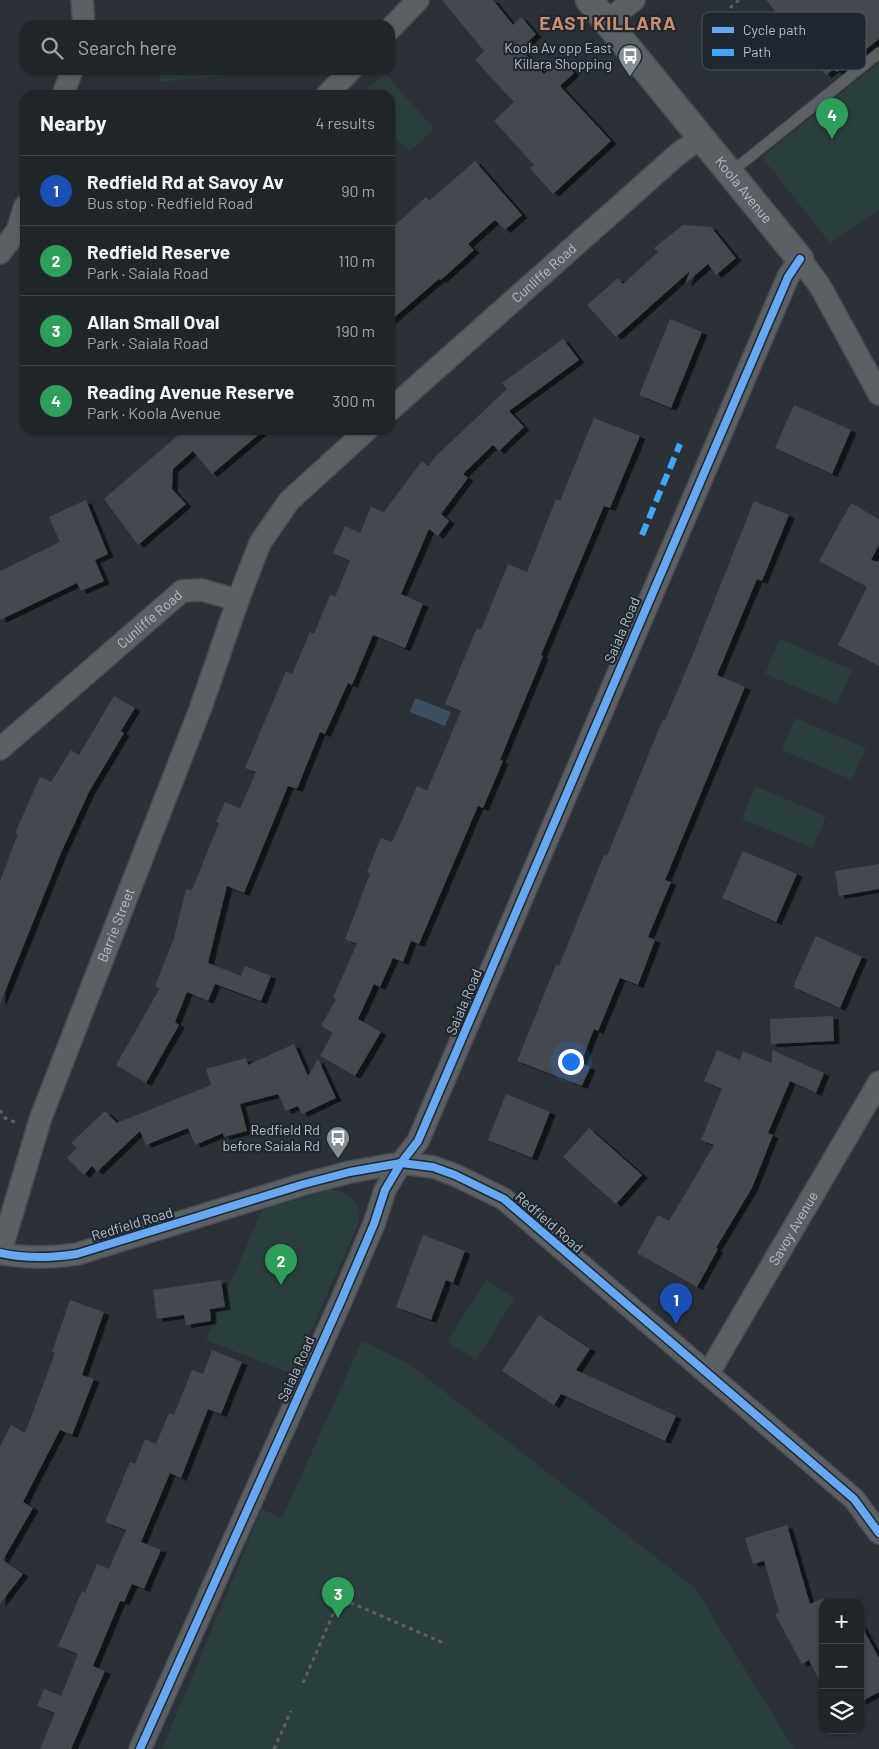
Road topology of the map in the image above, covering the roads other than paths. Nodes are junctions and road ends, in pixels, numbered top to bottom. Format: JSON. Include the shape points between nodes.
{"nodes":[{"id":1,"x":82,"y":0,"type":"edge"},
{"id":2,"x":418,"y":0,"type":"edge"},
{"id":3,"x":589,"y":0,"type":"edge"},
{"id":4,"x":634,"y":0,"type":"edge"},
{"id":5,"x":84,"y":20,"type":"edge"},
{"id":6,"x":606,"y":22,"type":"junction"},
{"id":7,"x":395,"y":24,"type":"edge"},
{"id":8,"x":879,"y":53,"type":"edge"},
{"id":9,"x":866,"y":63,"type":"edge"},
{"id":10,"x":858,"y":70,"type":"edge"},
{"id":11,"x":70,"y":75,"type":"edge"},
{"id":12,"x":346,"y":75,"type":"edge"},
{"id":13,"x":66,"y":90,"type":"edge"},
{"id":14,"x":332,"y":90,"type":"edge"},
{"id":15,"x":700,"y":138,"type":"junction"},
{"id":16,"x":729,"y":174,"type":"junction"},
{"id":17,"x":20,"y":220,"type":"edge"},
{"id":18,"x":0,"y":253,"type":"edge"},
{"id":19,"x":800,"y":259,"type":"junction"},
{"id":20,"x":879,"y":394,"type":"edge"},
{"id":21,"x":395,"y":406,"type":"edge"},
{"id":22,"x":362,"y":435,"type":"edge"},
{"id":23,"x":238,"y":600,"type":"junction"},
{"id":24,"x":0,"y":749,"type":"edge"},
{"id":25,"x":879,"y":1082,"type":"edge"},
{"id":26,"x":401,"y":1163,"type":"junction"},
{"id":27,"x":0,"y":1253,"type":"edge"},
{"id":28,"x":708,"y":1374,"type":"junction"},
{"id":29,"x":879,"y":1533,"type":"edge"},
{"id":30,"x":140,"y":1749,"type":"edge"}],
"edges":[{"from":1,"to":5,"type":"street"},
{"from":2,"to":7,"type":"street"},
{"from":3,"to":6,"type":"street","name":"Koola Avenue"},
{"from":4,"to":6,"type":"street"},
{"from":6,"to":15,"type":"street","name":"Koola Avenue"},
{"from":8,"to":9,"type":"lane"},
{"from":10,"to":16,"type":"lane"},
{"from":11,"to":13,"type":"street"},
{"from":12,"to":14,"type":"street"},
{"from":15,"to":16,"type":"street","name":"Koola Avenue"},
{"from":15,"to":21,"type":"street","name":"Cunliffe Road"},
{"from":16,"to":19,"type":"street","name":"Koola Avenue"},
{"from":17,"to":18,"type":"street"},
{"from":19,"to":20,"type":"street","name":"Koola Avenue","via":[[820,286]]},
{"from":19,"to":26,"type":"street","name":"Saiala Road","via":[[784,285],[418,1141]]},
{"from":22,"to":23,"type":"street","via":[[289,501],[260,543]]},
{"from":23,"to":24,"type":"street","name":"Cunliffe Road","via":[[202,590],[182,590]]},
{"from":23,"to":27,"type":"street","name":"Barrie Street","via":[[201,707],[41,1117]]},
{"from":25,"to":28,"type":"street","name":"Savoy Avenue"},
{"from":26,"to":27,"type":"street","name":"Redfield Road","via":[[304,1184],[77,1254],[50,1258]]},
{"from":26,"to":28,"type":"street","name":"Redfield Road","via":[[433,1167],[504,1199]]},
{"from":26,"to":30,"type":"street","name":"Saiala Road","via":[[385,1190],[341,1300]]},
{"from":28,"to":29,"type":"street","name":"Redfield Road","via":[[854,1499]]}]}
